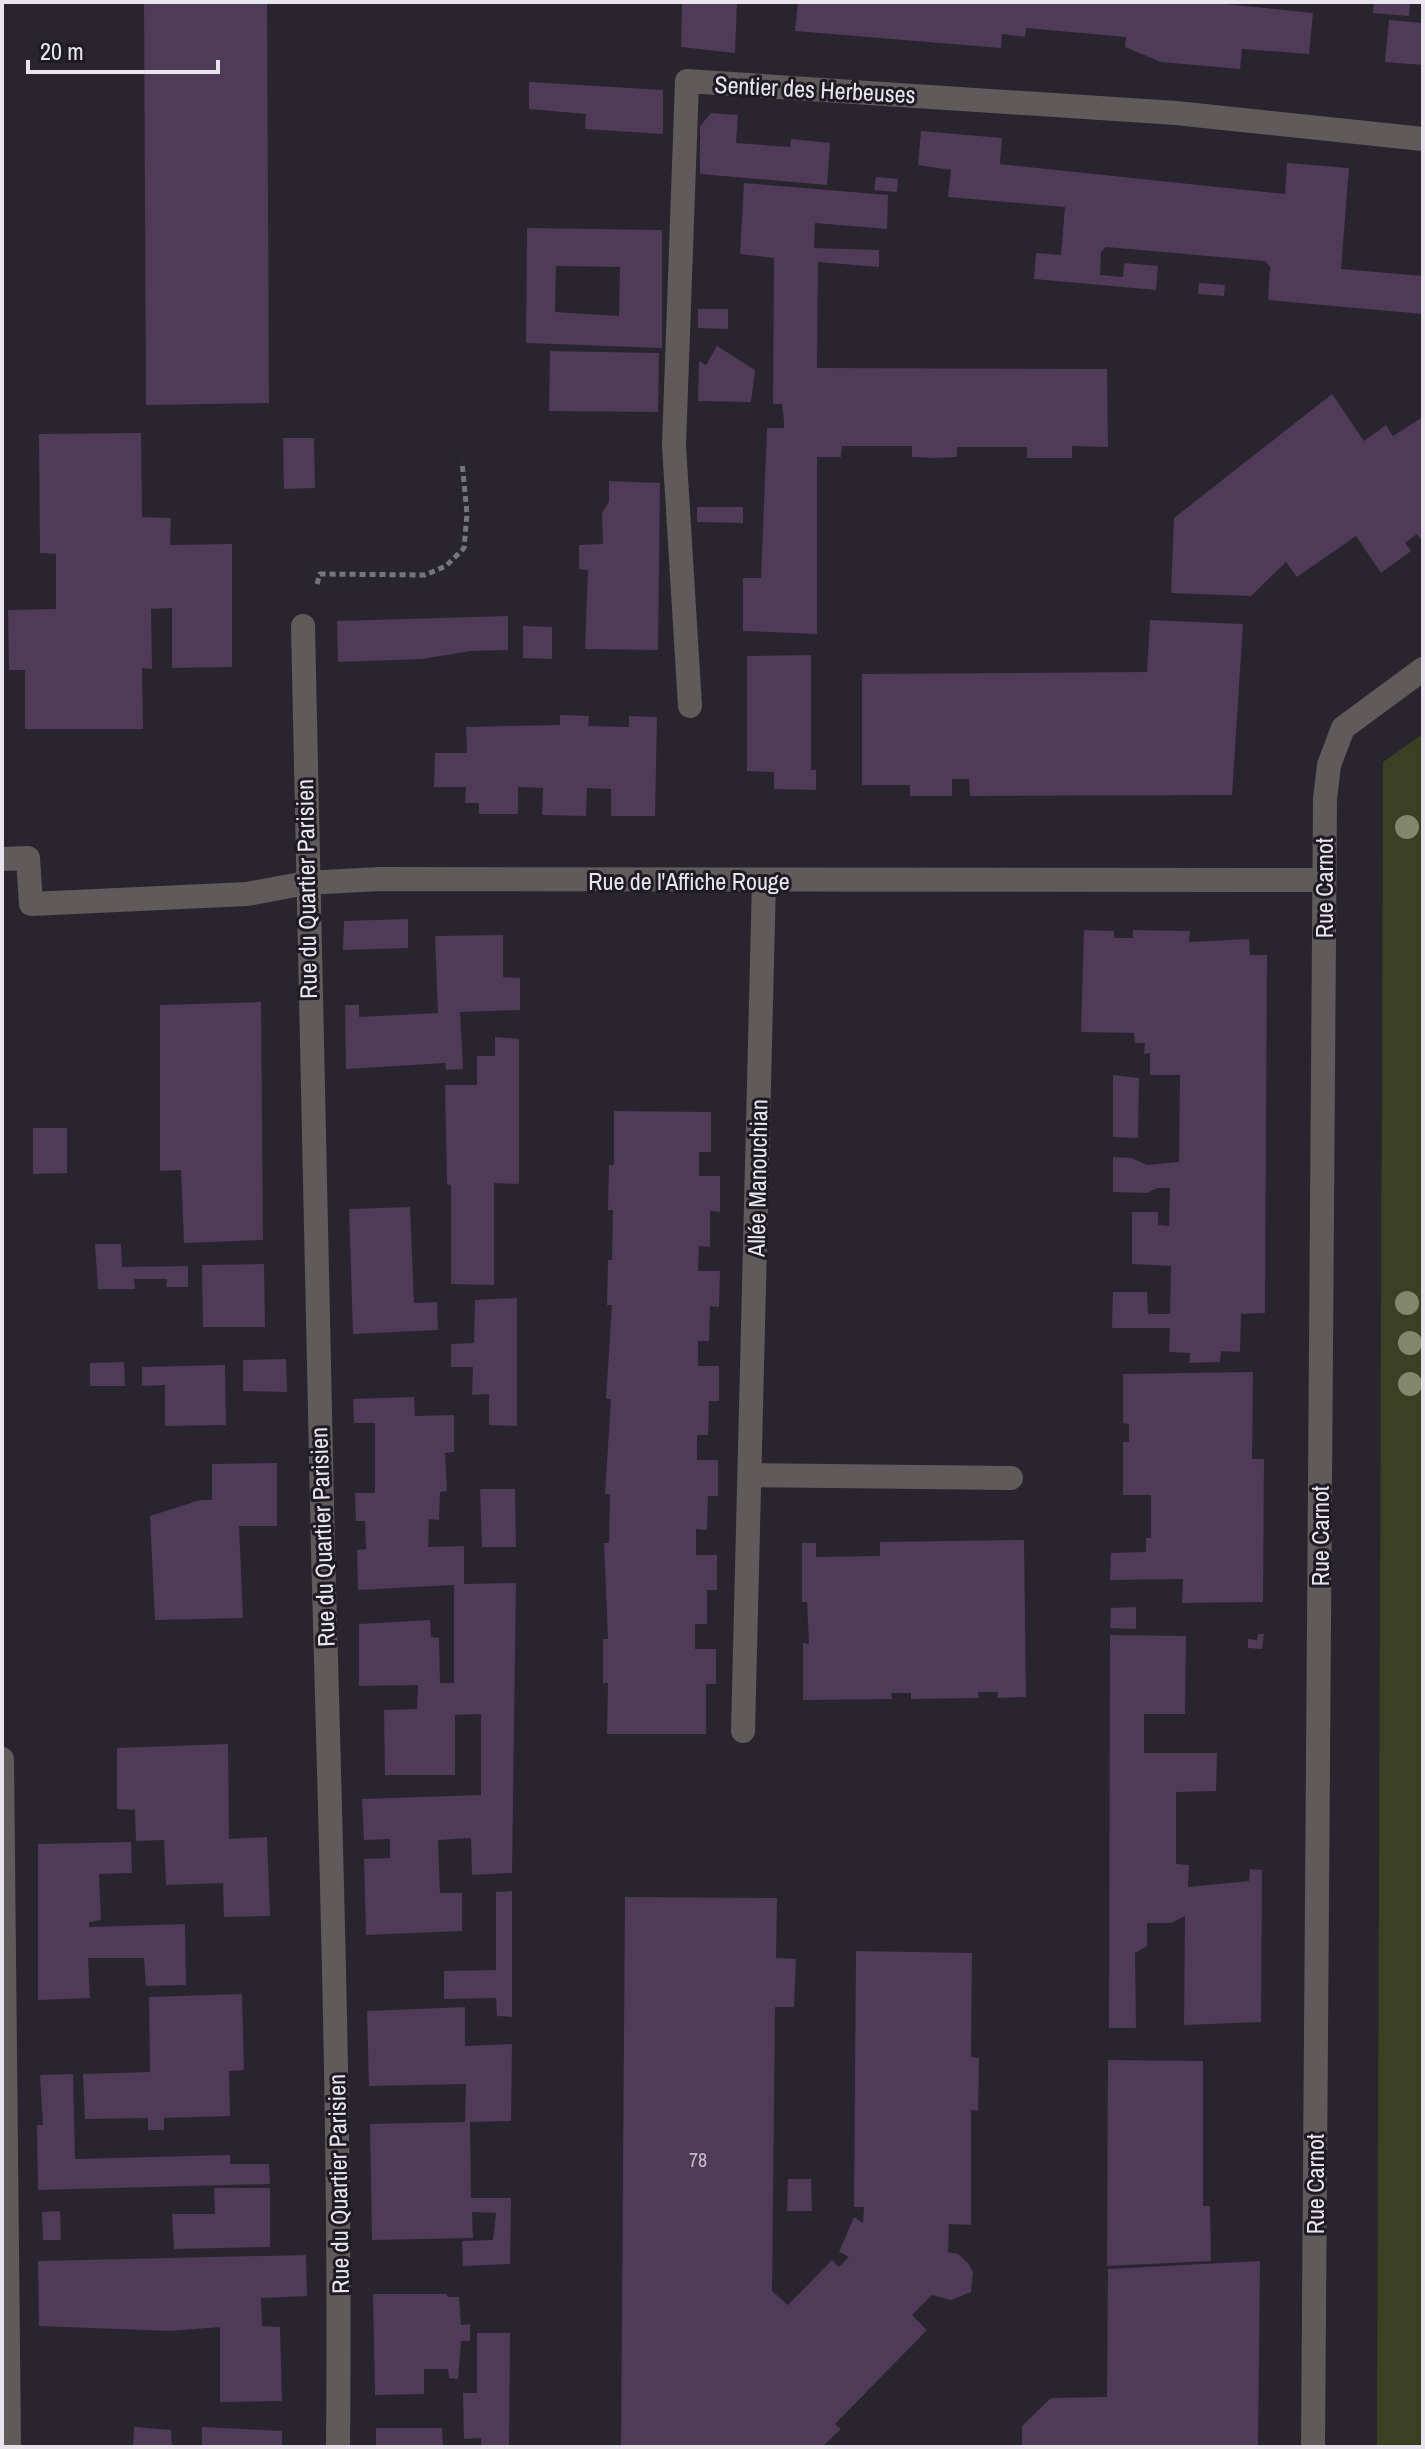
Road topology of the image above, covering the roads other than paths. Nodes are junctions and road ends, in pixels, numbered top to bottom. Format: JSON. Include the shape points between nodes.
{"nodes":[{"id":1,"x":1423,"y":139,"type":"edge"},
{"id":2,"x":303,"y":626,"type":"road end"},
{"id":3,"x":1423,"y":669,"type":"edge"},
{"id":4,"x":690,"y":706,"type":"dead end"},
{"id":5,"x":2,"y":859,"type":"edge"},
{"id":6,"x":1323,"y":880,"type":"junction"},
{"id":7,"x":764,"y":881,"type":"junction"},
{"id":8,"x":306,"y":883,"type":"junction"},
{"id":9,"x":750,"y":1475,"type":"junction"},
{"id":10,"x":1011,"y":1478,"type":"dead end"},
{"id":11,"x":743,"y":1731,"type":"dead end"},
{"id":12,"x":2,"y":1759,"type":"edge"},
{"id":13,"x":9,"y":2447,"type":"edge"},
{"id":14,"x":338,"y":2447,"type":"edge"},
{"id":15,"x":1313,"y":2447,"type":"edge"}],
"edges":[{"from":1,"to":4,"type":"street","name":"Sentier des Herbeuses","via":[[1176,113],[687,81],[674,445]]},
{"from":2,"to":8,"type":"street","name":"Rue du Quartier Parisien"},
{"from":3,"to":6,"type":"street","name":"Rue Carnot","via":[[1343,728],[1329,765]]},
{"from":5,"to":8,"type":"street","name":"Rue de l'Affiche Rouge","via":[[28,858],[31,904],[247,894]]},
{"from":6,"to":7,"type":"street","name":"Rue de l'Affiche Rouge"},
{"from":6,"to":15,"type":"street","name":"Rue Carnot"},
{"from":7,"to":8,"type":"street","name":"Rue de l'Affiche Rouge"},
{"from":7,"to":9,"type":"street","name":"Allée Manouchian"},
{"from":8,"to":14,"type":"street","name":"Rue du Quartier Parisien","via":[[335,1900]]},
{"from":9,"to":10,"type":"street"},
{"from":9,"to":11,"type":"street","name":"Allée Manouchian"},
{"from":12,"to":13,"type":"street"}]}
